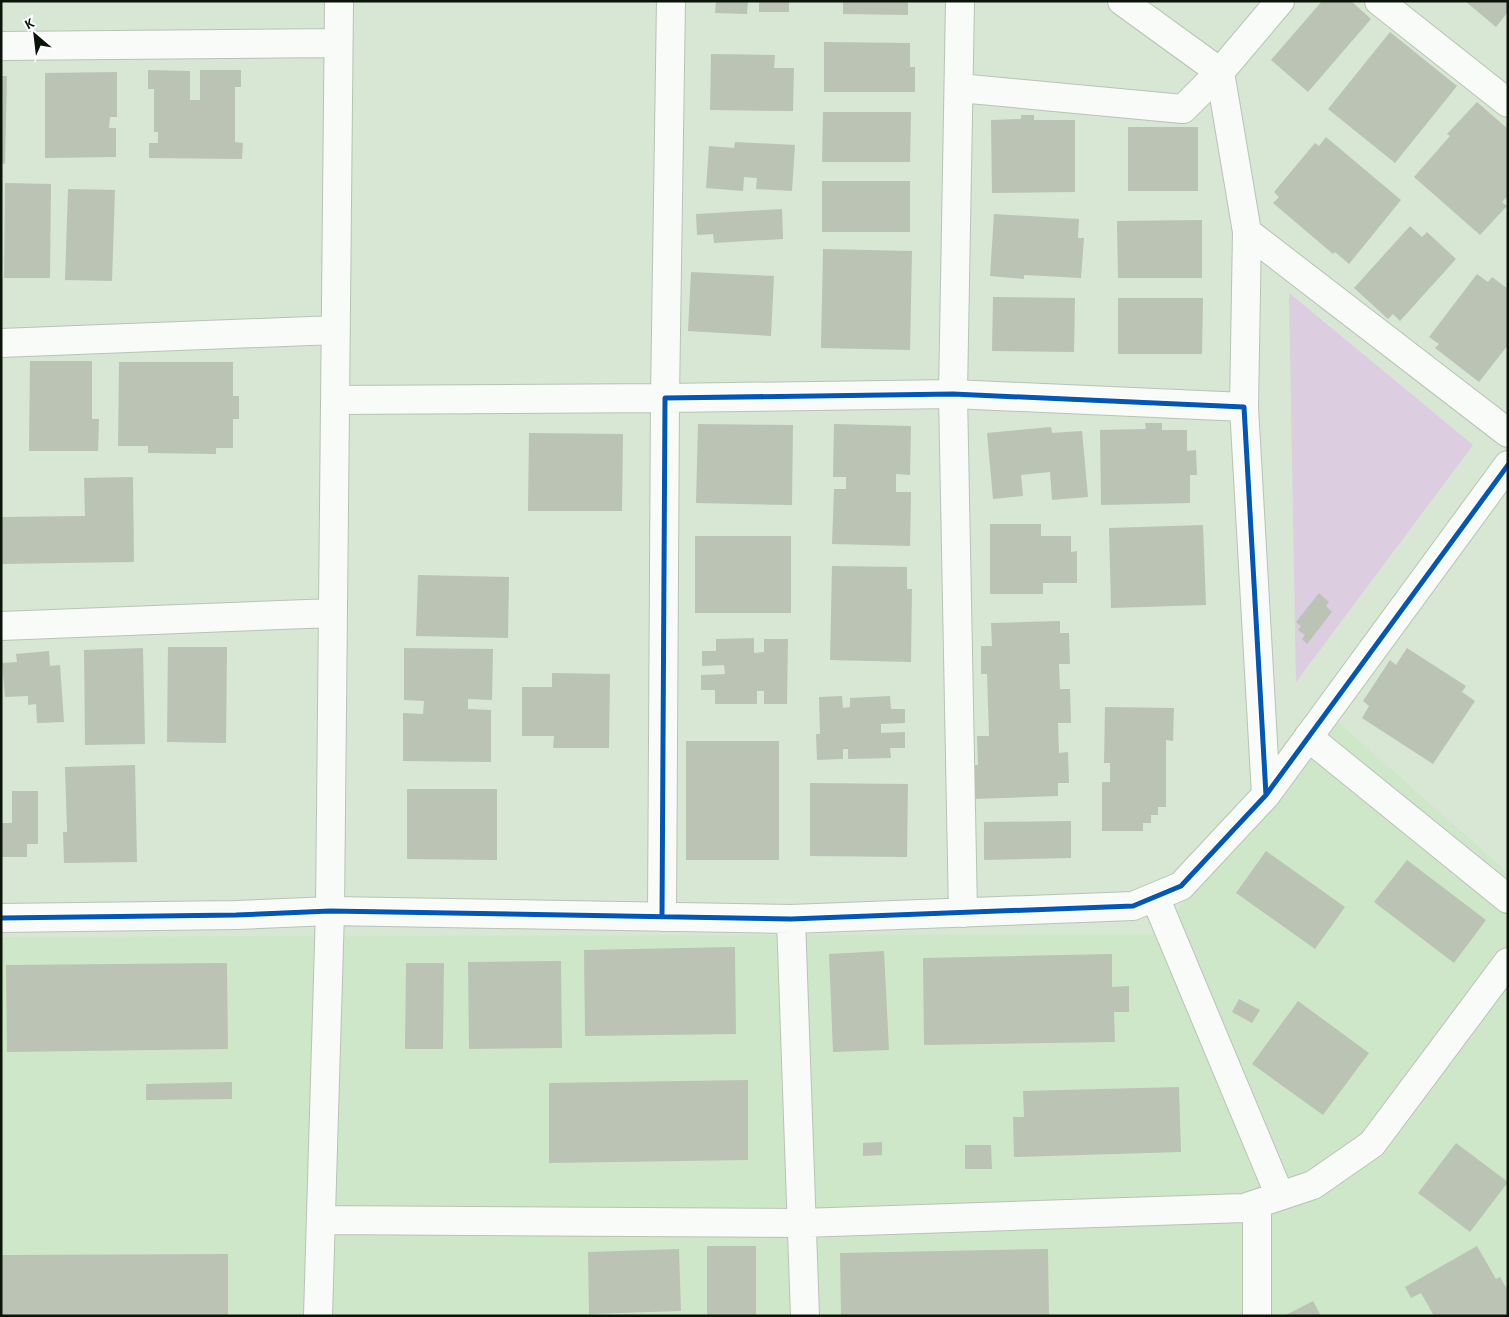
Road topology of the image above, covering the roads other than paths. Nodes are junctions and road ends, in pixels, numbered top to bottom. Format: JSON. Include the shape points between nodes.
{"nodes":[{"id":1,"x":339,"y":1,"type":"edge"},
{"id":2,"x":672,"y":1,"type":"edge"},
{"id":3,"x":960,"y":1,"type":"edge"},
{"id":4,"x":1122,"y":1,"type":"edge"},
{"id":5,"x":1280,"y":1,"type":"edge"},
{"id":6,"x":1379,"y":1,"type":"edge"},
{"id":7,"x":338,"y":43,"type":"junction"},
{"id":8,"x":1,"y":46,"type":"edge"},
{"id":9,"x":1220,"y":72,"type":"junction"},
{"id":10,"x":959,"y":88,"type":"junction"},
{"id":11,"x":1508,"y":103,"type":"edge"},
{"id":12,"x":1247,"y":232,"type":"junction"},
{"id":13,"x":336,"y":330,"type":"junction"},
{"id":14,"x":1,"y":343,"type":"edge"},
{"id":15,"x":953,"y":394,"type":"junction"},
{"id":16,"x":665,"y":398,"type":"junction"},
{"id":17,"x":335,"y":400,"type":"junction"},
{"id":18,"x":1244,"y":407,"type":"junction"},
{"id":19,"x":1508,"y":433,"type":"edge"},
{"id":20,"x":1508,"y":465,"type":"edge"},
{"id":21,"x":333,"y":613,"type":"junction"},
{"id":22,"x":1,"y":626,"type":"edge"},
{"id":23,"x":1308,"y":736,"type":"junction"},
{"id":24,"x":1266,"y":795,"type":"junction"},
{"id":25,"x":1155,"y":897,"type":"junction"},
{"id":26,"x":1508,"y":898,"type":"edge"},
{"id":27,"x":330,"y":911,"type":"junction"},
{"id":28,"x":963,"y":912,"type":"junction"},
{"id":29,"x":662,"y":917,"type":"junction"},
{"id":30,"x":1,"y":918,"type":"edge"},
{"id":31,"x":791,"y":919,"type":"junction"},
{"id":32,"x":1508,"y":962,"type":"edge"},
{"id":33,"x":1269,"y":1200,"type":"junction"},
{"id":34,"x":321,"y":1220,"type":"junction"},
{"id":35,"x":802,"y":1223,"type":"junction"},
{"id":36,"x":318,"y":1316,"type":"edge"},
{"id":37,"x":805,"y":1316,"type":"edge"},
{"id":38,"x":1257,"y":1316,"type":"edge"}],
"edges":[{"from":1,"to":7,"type":"street"},
{"from":2,"to":16,"type":"street"},
{"from":3,"to":10,"type":"street"},
{"from":4,"to":9,"type":"street"},
{"from":5,"to":9,"type":"street"},
{"from":6,"to":11,"type":"street"},
{"from":7,"to":8,"type":"street"},
{"from":7,"to":13,"type":"street"},
{"from":9,"to":10,"type":"street","via":[[1183,109]]},
{"from":9,"to":12,"type":"street"},
{"from":10,"to":15,"type":"street"},
{"from":12,"to":18,"type":"street"},
{"from":12,"to":19,"type":"street"},
{"from":13,"to":14,"type":"street"},
{"from":13,"to":17,"type":"street"},
{"from":15,"to":16,"type":"street"},
{"from":15,"to":18,"type":"street"},
{"from":15,"to":28,"type":"street"},
{"from":16,"to":17,"type":"street"},
{"from":16,"to":29,"type":"street"},
{"from":17,"to":21,"type":"street"},
{"from":18,"to":24,"type":"street"},
{"from":20,"to":23,"type":"street"},
{"from":21,"to":22,"type":"street"},
{"from":21,"to":27,"type":"street"},
{"from":23,"to":24,"type":"street"},
{"from":23,"to":26,"type":"street"},
{"from":24,"to":25,"type":"street","via":[[1181,886]]},
{"from":25,"to":28,"type":"street","via":[[1133,906]]},
{"from":25,"to":33,"type":"street"},
{"from":27,"to":29,"type":"street"},
{"from":27,"to":30,"type":"street"},
{"from":27,"to":34,"type":"street"},
{"from":28,"to":31,"type":"street"},
{"from":29,"to":31,"type":"street"},
{"from":31,"to":35,"type":"street"},
{"from":32,"to":33,"type":"street","via":[[1372,1144],[1313,1184]]},
{"from":33,"to":35,"type":"street","via":[[1244,1208]]},
{"from":33,"to":38,"type":"street"},
{"from":34,"to":35,"type":"street"},
{"from":34,"to":36,"type":"street"},
{"from":35,"to":37,"type":"street"}]}
